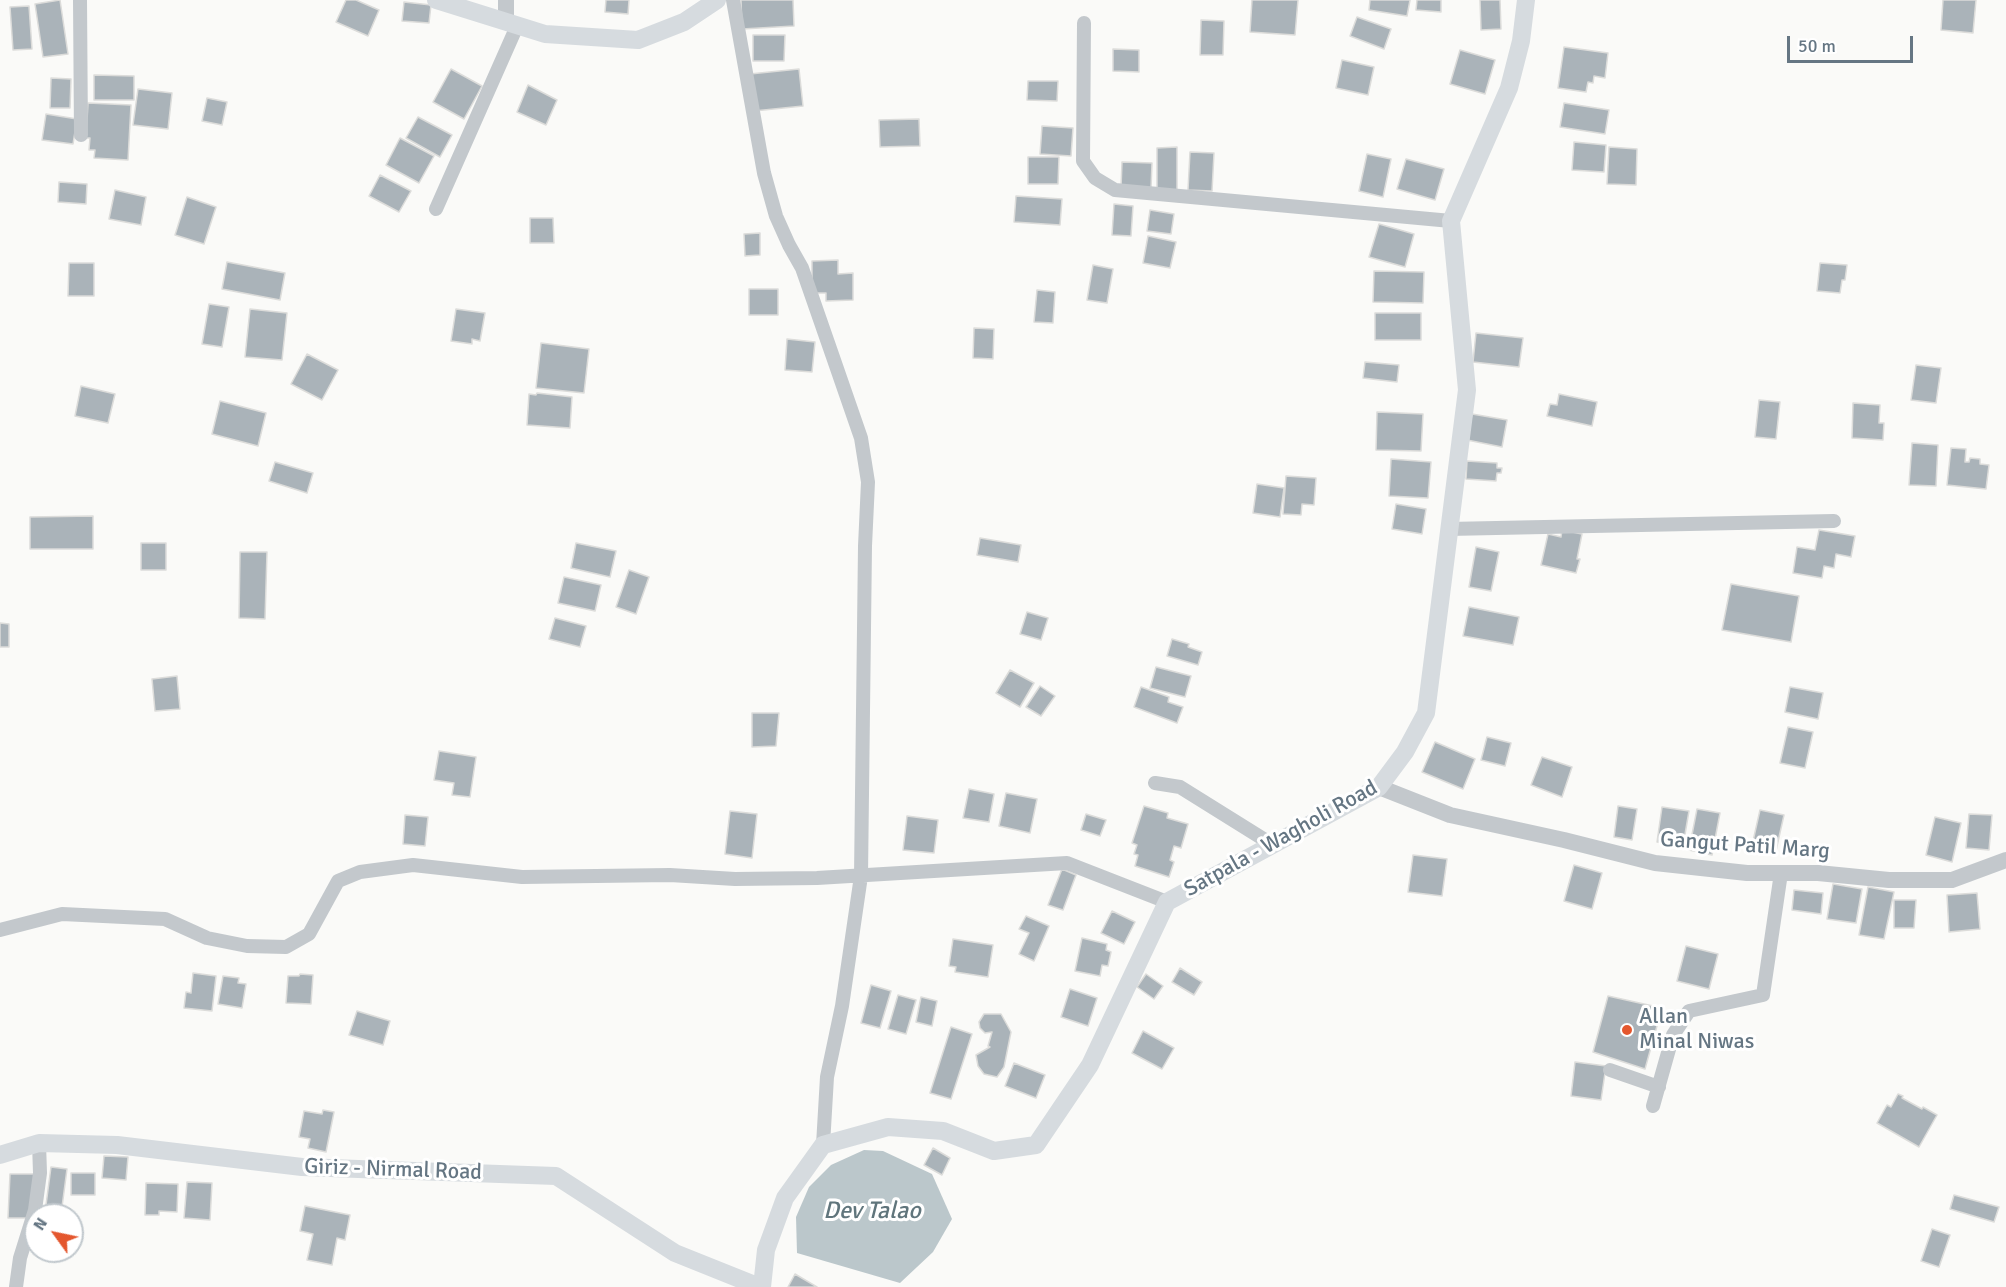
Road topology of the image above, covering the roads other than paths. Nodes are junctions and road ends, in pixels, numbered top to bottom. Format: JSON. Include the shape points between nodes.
{"nodes":[{"id":1,"x":80,"y":0,"type":"edge"},
{"id":2,"x":436,"y":0,"type":"edge"},
{"id":3,"x":506,"y":0,"type":"edge"},
{"id":4,"x":717,"y":0,"type":"edge"},
{"id":5,"x":733,"y":0,"type":"edge"},
{"id":6,"x":1526,"y":0,"type":"edge"},
{"id":7,"x":1084,"y":23,"type":"dead end"},
{"id":8,"x":512,"y":24,"type":"junction"},
{"id":9,"x":81,"y":135,"type":"dead end"},
{"id":10,"x":436,"y":209,"type":"dead end"},
{"id":11,"x":1450,"y":220,"type":"junction"},
{"id":12,"x":1834,"y":521,"type":"dead end"},
{"id":13,"x":1448,"y":529,"type":"junction"},
{"id":14,"x":1155,"y":783,"type":"dead end"},
{"id":15,"x":1379,"y":787,"type":"junction"},
{"id":16,"x":1273,"y":845,"type":"junction"},
{"id":17,"x":2006,"y":860,"type":"edge"},
{"id":18,"x":1780,"y":873,"type":"junction"},
{"id":19,"x":861,"y":876,"type":"junction"},
{"id":20,"x":1167,"y":902,"type":"junction"},
{"id":21,"x":0,"y":930,"type":"edge"},
{"id":22,"x":1610,"y":1070,"type":"dead end"},
{"id":23,"x":1659,"y":1087,"type":"junction"},
{"id":24,"x":1653,"y":1106,"type":"dead end"},
{"id":25,"x":39,"y":1143,"type":"junction"},
{"id":26,"x":823,"y":1144,"type":"junction"},
{"id":27,"x":0,"y":1155,"type":"edge"},
{"id":28,"x":16,"y":1287,"type":"edge"},
{"id":29,"x":761,"y":1287,"type":"edge"}],
"edges":[{"from":1,"to":9,"type":"street"},
{"from":2,"to":8,"type":"main road"},
{"from":3,"to":8,"type":"street"},
{"from":4,"to":8,"type":"main road","via":[[684,22],[638,40],[545,34]]},
{"from":5,"to":19,"type":"street","via":[[764,173],[776,216],[802,268],[838,371],[861,438],[868,482]]},
{"from":6,"to":11,"type":"main road","name":"Satpala - Wagholi Road","via":[[1509,88]]},
{"from":7,"to":11,"type":"street","via":[[1083,161],[1095,178],[1115,190]]},
{"from":8,"to":10,"type":"street"},
{"from":11,"to":13,"type":"main road","name":"Satpala - Wagholi Road","via":[[1467,390]]},
{"from":12,"to":13,"type":"street"},
{"from":13,"to":15,"type":"main road","name":"Satpala - Wagholi Road","via":[[1426,713],[1405,752]]},
{"from":14,"to":16,"type":"street","via":[[1180,787]]},
{"from":15,"to":16,"type":"main road","name":"Satpala - Wagholi Road"},
{"from":15,"to":18,"type":"street","name":"Gangut Patil Marg","via":[[1450,815],[1655,863]]},
{"from":16,"to":20,"type":"main road","name":"Satpala - Wagholi Road"},
{"from":17,"to":18,"type":"street","name":"Gangut Patil Marg","via":[[1952,880]]},
{"from":18,"to":23,"type":"street","via":[[1763,995],[1689,1011],[1673,1035]]},
{"from":19,"to":20,"type":"street","via":[[1067,863]]},
{"from":19,"to":21,"type":"street","via":[[522,877],[413,865],[360,872],[338,881],[309,934],[286,947],[247,946],[207,938],[165,919],[62,914]]},
{"from":19,"to":26,"type":"street","via":[[842,1006],[826,1077]]},
{"from":20,"to":26,"type":"main road","name":"Satpala - Wagholi Road","via":[[1090,1065],[1036,1145],[994,1151],[944,1131],[888,1127]]},
{"from":22,"to":23,"type":"street"},
{"from":23,"to":24,"type":"street"},
{"from":25,"to":27,"type":"main road","name":"Giriz - Nirmal Road"},
{"from":25,"to":28,"type":"street","via":[[35,1210],[20,1258]]},
{"from":25,"to":29,"type":"main road","name":"Giriz - Nirmal Road","via":[[117,1145],[302,1167],[556,1176],[675,1253]]},
{"from":26,"to":29,"type":"main road","via":[[785,1198],[766,1250]]}]}
